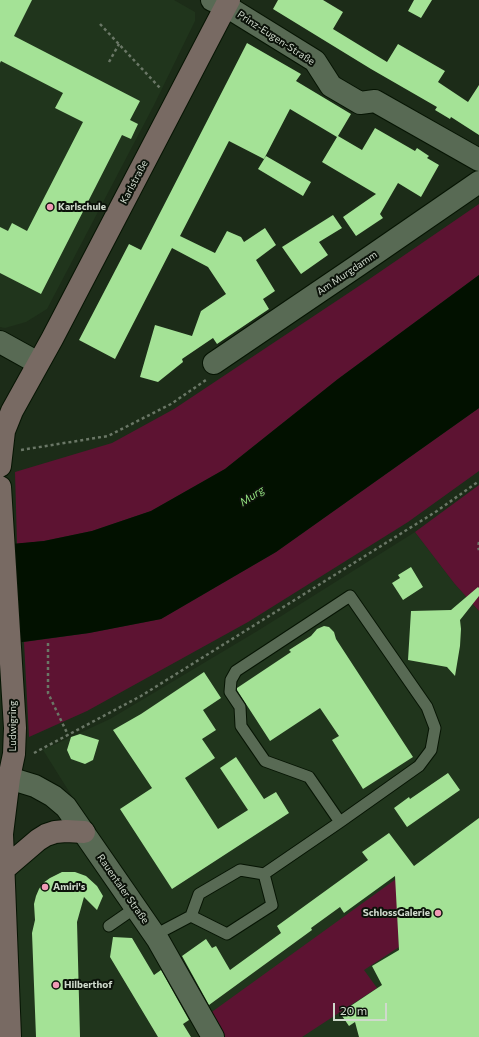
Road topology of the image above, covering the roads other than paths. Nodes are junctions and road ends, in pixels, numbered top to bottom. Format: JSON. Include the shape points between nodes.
{"nodes":[{"id":1,"x":222,"y":2,"type":"edge"},
{"id":2,"x":479,"y":160,"type":"edge"},
{"id":3,"x":479,"y":182,"type":"edge"},
{"id":4,"x":0,"y":342,"type":"edge"},
{"id":5,"x":38,"y":363,"type":"junction"},
{"id":6,"x":214,"y":363,"type":"dead end"},
{"id":7,"x":0,"y":458,"type":"edge"},
{"id":8,"x":0,"y":487,"type":"edge"},
{"id":9,"x":8,"y":726,"type":"edge"},
{"id":10,"x":4,"y":778,"type":"edge"},
{"id":11,"x":340,"y":822,"type":"junction"},
{"id":12,"x":84,"y":832,"type":"junction"},
{"id":13,"x":1,"y":833,"type":"edge"},
{"id":14,"x":3,"y":870,"type":"junction"},
{"id":15,"x":264,"y":874,"type":"junction"},
{"id":16,"x":136,"y":908,"type":"junction"},
{"id":17,"x":190,"y":916,"type":"junction"},
{"id":18,"x":109,"y":926,"type":"dead end"},
{"id":19,"x":155,"y":935,"type":"junction"},
{"id":20,"x":3,"y":936,"type":"edge"},
{"id":21,"x":10,"y":1037,"type":"edge"},
{"id":22,"x":213,"y":1037,"type":"edge"}],
"edges":[{"from":1,"to":2,"type":"street","name":"Prinz-Eugen-Straße","via":[[316,61],[332,86],[343,93],[360,103],[375,100]]},
{"from":1,"to":5,"type":"street","name":"Karlstraße","via":[[179,97]]},
{"from":3,"to":6,"type":"street","name":"Am Murgdamm"},
{"from":4,"to":5,"type":"street"},
{"from":5,"to":7,"type":"street","via":[[4,431]]},
{"from":8,"to":9,"type":"street","name":"Ludwigring","via":[[13,697]]},
{"from":9,"to":10,"type":"street","name":"Ludwigring","via":[[14,754]]},
{"from":10,"to":12,"type":"street","name":"Rauentaler Straße","via":[[35,786],[53,796],[66,807]]},
{"from":10,"to":13,"type":"street","name":"Ludwigring"},
{"from":11,"to":11,"type":"lane","via":[[419,766],[431,750],[435,728],[427,707],[350,596],[236,671],[231,680],[230,692],[240,707],[241,726],[265,761],[309,777]]},
{"from":11,"to":15,"type":"lane"},
{"from":12,"to":14,"type":"street","via":[[66,831],[46,835]]},
{"from":12,"to":16,"type":"street","name":"Rauentaler Straße"},
{"from":13,"to":14,"type":"street","name":"Ludwigring"},
{"from":14,"to":20,"type":"street","name":"Ludwigring"},
{"from":15,"to":17,"type":"lane","via":[[240,870],[199,894]]},
{"from":15,"to":17,"type":"lane","via":[[272,905],[227,934]]},
{"from":16,"to":18,"type":"lane"},
{"from":16,"to":19,"type":"street","name":"Rauentaler Straße"},
{"from":17,"to":19,"type":"lane"},
{"from":19,"to":22,"type":"street","name":"Rauentaler Straße"},
{"from":20,"to":21,"type":"street","name":"Ludwigring"}]}
